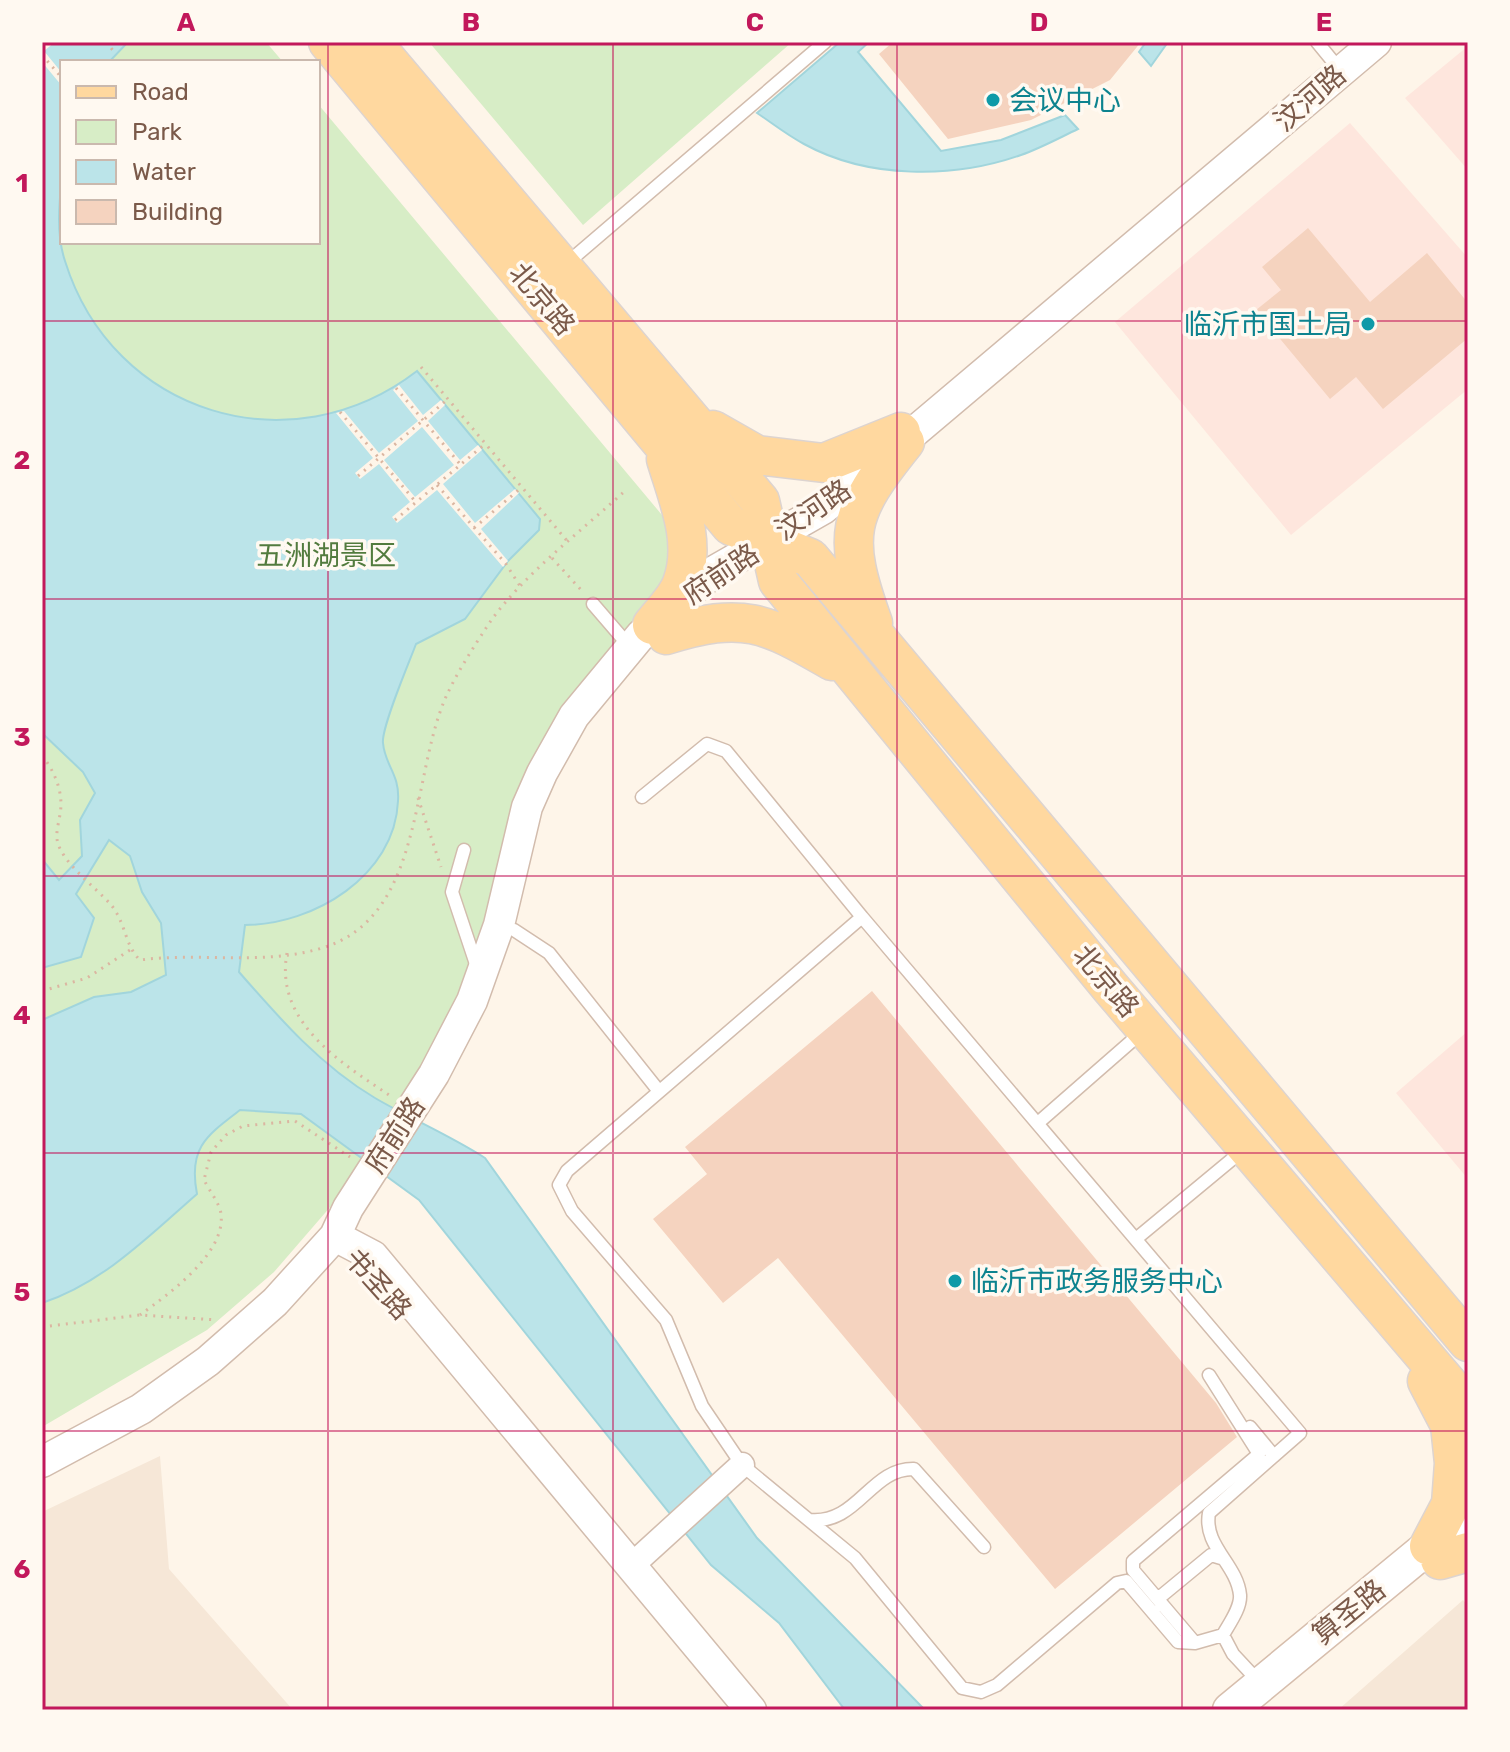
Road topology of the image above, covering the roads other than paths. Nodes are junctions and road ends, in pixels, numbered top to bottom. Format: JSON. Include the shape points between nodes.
{"nodes":[{"id":1,"x":328,"y":42,"type":"edge"},
{"id":2,"x":372,"y":42,"type":"edge"},
{"id":3,"x":825,"y":42,"type":"edge"},
{"id":4,"x":1360,"y":42,"type":"edge"},
{"id":5,"x":1376,"y":42,"type":"edge"},
{"id":6,"x":1326,"y":53,"type":"edge"},
{"id":7,"x":562,"y":267,"type":"junction"},
{"id":8,"x":687,"y":415,"type":"junction"},
{"id":9,"x":903,"y":437,"type":"junction"},
{"id":10,"x":660,"y":441,"type":"junction"},
{"id":11,"x":767,"y":542,"type":"junction"},
{"id":12,"x":593,"y":604,"type":"road end"},
{"id":13,"x":649,"y":635,"type":"junction"},
{"id":14,"x":881,"y":645,"type":"junction"},
{"id":15,"x":851,"y":671,"type":"junction"},
{"id":16,"x":642,"y":797,"type":"dead end"},
{"id":17,"x":464,"y":850,"type":"dead end"},
{"id":18,"x":862,"y":917,"type":"junction"},
{"id":19,"x":514,"y":930,"type":"junction"},
{"id":20,"x":480,"y":977,"type":"junction"},
{"id":21,"x":1146,"y":1029,"type":"junction"},
{"id":22,"x":441,"y":1078,"type":"junction"},
{"id":23,"x":658,"y":1090,"type":"junction"},
{"id":24,"x":1039,"y":1122,"type":"junction"},
{"id":25,"x":1247,"y":1148,"type":"junction"},
{"id":26,"x":335,"y":1236,"type":"junction"},
{"id":27,"x":1137,"y":1238,"type":"junction"},
{"id":28,"x":1402,"y":1264,"type":"junction"},
{"id":29,"x":1468,"y":1302,"type":"edge"},
{"id":30,"x":1380,"y":1303,"type":"junction"},
{"id":31,"x":1468,"y":1342,"type":"edge"},
{"id":32,"x":1468,"y":1407,"type":"edge"},
{"id":33,"x":42,"y":1443,"type":"edge"},
{"id":34,"x":1274,"y":1456,"type":"junction"},
{"id":35,"x":42,"y":1462,"type":"edge"},
{"id":36,"x":737,"y":1469,"type":"junction"},
{"id":37,"x":1468,"y":1514,"type":"edge"},
{"id":38,"x":806,"y":1520,"type":"junction"},
{"id":39,"x":984,"y":1547,"type":"dead end"},
{"id":40,"x":1451,"y":1549,"type":"edge"},
{"id":41,"x":1221,"y":1558,"type":"junction"},
{"id":42,"x":630,"y":1567,"type":"junction"},
{"id":43,"x":1161,"y":1605,"type":"junction"},
{"id":44,"x":1223,"y":1635,"type":"junction"},
{"id":45,"x":1195,"y":1643,"type":"junction"},
{"id":46,"x":1259,"y":1697,"type":"edge"},
{"id":47,"x":734,"y":1710,"type":"edge"},
{"id":48,"x":751,"y":1710,"type":"edge"},
{"id":49,"x":1230,"y":1710,"type":"edge"}],
"edges":[{"from":1,"to":10,"type":"main road","name":"北京路"},
{"from":2,"to":7,"type":"main road","name":"北京路"},
{"from":3,"to":7,"type":"lane"},
{"from":4,"to":6,"type":"street","name":"汶河路"},
{"from":5,"to":9,"type":"street","name":"汶河路"},
{"from":6,"to":9,"type":"street","name":"汶河路"},
{"from":7,"to":8,"type":"main road","name":"北京路"},
{"from":8,"to":9,"type":"main road","via":[[757,455],[792,461],[824,463]]},
{"from":8,"to":11,"type":"main road","name":"北京路","via":[[760,501]]},
{"from":9,"to":11,"type":"street","name":"汶河路","via":[[811,496]]},
{"from":9,"to":14,"type":"main road","via":[[867,489],[852,534],[859,583]]},
{"from":10,"to":11,"type":"main road","name":"北京路","via":[[731,526]]},
{"from":10,"to":13,"type":"main road","via":[[689,553],[681,586]]},
{"from":11,"to":13,"type":"street","name":"府前路","via":[[716,570]]},
{"from":11,"to":14,"type":"main road","name":"北京路","via":[[810,558]]},
{"from":11,"to":15,"type":"main road","name":"北京路","via":[[778,581]]},
{"from":12,"to":13,"type":"lane"},
{"from":13,"to":15,"type":"main road","via":[[709,622],[741,622],[780,631]]},
{"from":13,"to":19,"type":"street","name":"府前路","via":[[624,679],[587,725],[557,780],[543,812]]},
{"from":13,"to":20,"type":"street","name":"府前路","via":[[574,716],[542,773],[527,807],[503,911]]},
{"from":14,"to":28,"type":"main road","name":"北京路"},
{"from":15,"to":21,"type":"main road","name":"北京路"},
{"from":16,"to":18,"type":"lane","via":[[707,744],[717,745]]},
{"from":17,"to":20,"type":"lane","via":[[452,892]]},
{"from":18,"to":23,"type":"lane"},
{"from":18,"to":24,"type":"lane"},
{"from":19,"to":22,"type":"street","name":"府前路","via":[[487,1008]]},
{"from":19,"to":23,"type":"lane","via":[[549,953]]},
{"from":20,"to":22,"type":"street","name":"府前路"},
{"from":21,"to":24,"type":"lane"},
{"from":21,"to":25,"type":"main road","name":"北京路"},
{"from":22,"to":26,"type":"street","name":"府前路","via":[[365,1180]]},
{"from":23,"to":36,"type":"lane","via":[[567,1171],[559,1185],[572,1211],[666,1320],[702,1406]]},
{"from":24,"to":27,"type":"lane"},
{"from":25,"to":27,"type":"lane"},
{"from":25,"to":30,"type":"main road","name":"北京路"},
{"from":26,"to":33,"type":"street","name":"府前路","via":[[303,1254],[229,1321],[132,1395]]},
{"from":26,"to":35,"type":"street","name":"府前路","via":[[275,1302],[208,1361],[141,1409]]},
{"from":26,"to":42,"type":"street","name":"书圣路","via":[[373,1256]]},
{"from":26,"to":47,"type":"street","name":"书圣路"},
{"from":27,"to":34,"type":"lane","via":[[1300,1433]]},
{"from":28,"to":29,"type":"main road"},
{"from":28,"to":31,"type":"main road","name":"北京路"},
{"from":30,"to":32,"type":"main road","name":"北京路"},
{"from":30,"to":40,"type":"main road","via":[[1450,1425]]},
{"from":34,"to":41,"type":"lane","via":[[1209,1513],[1207,1524]]},
{"from":34,"to":43,"type":"lane","via":[[1209,1375],[1259,1454],[1133,1561],[1133,1570]]},
{"from":36,"to":38,"type":"lane"},
{"from":36,"to":42,"type":"street"},
{"from":37,"to":40,"type":"main road","name":"算圣路"},
{"from":38,"to":39,"type":"lane","via":[[825,1522],[842,1516],[883,1480],[901,1469],[914,1469]]},
{"from":38,"to":45,"type":"lane","via":[[855,1558],[962,1688],[981,1692],[997,1685],[1117,1583],[1126,1581],[1178,1642]]},
{"from":40,"to":46,"type":"main road","name":"算圣路"},
{"from":41,"to":43,"type":"lane","via":[[1211,1555],[1202,1562],[1160,1597]]},
{"from":41,"to":44,"type":"lane","via":[[1240,1595]]},
{"from":42,"to":48,"type":"street","name":"书圣路"},
{"from":43,"to":45,"type":"lane"},
{"from":44,"to":45,"type":"lane"},
{"from":44,"to":46,"type":"lane"},
{"from":46,"to":49,"type":"main road","name":"算圣路"}]}
